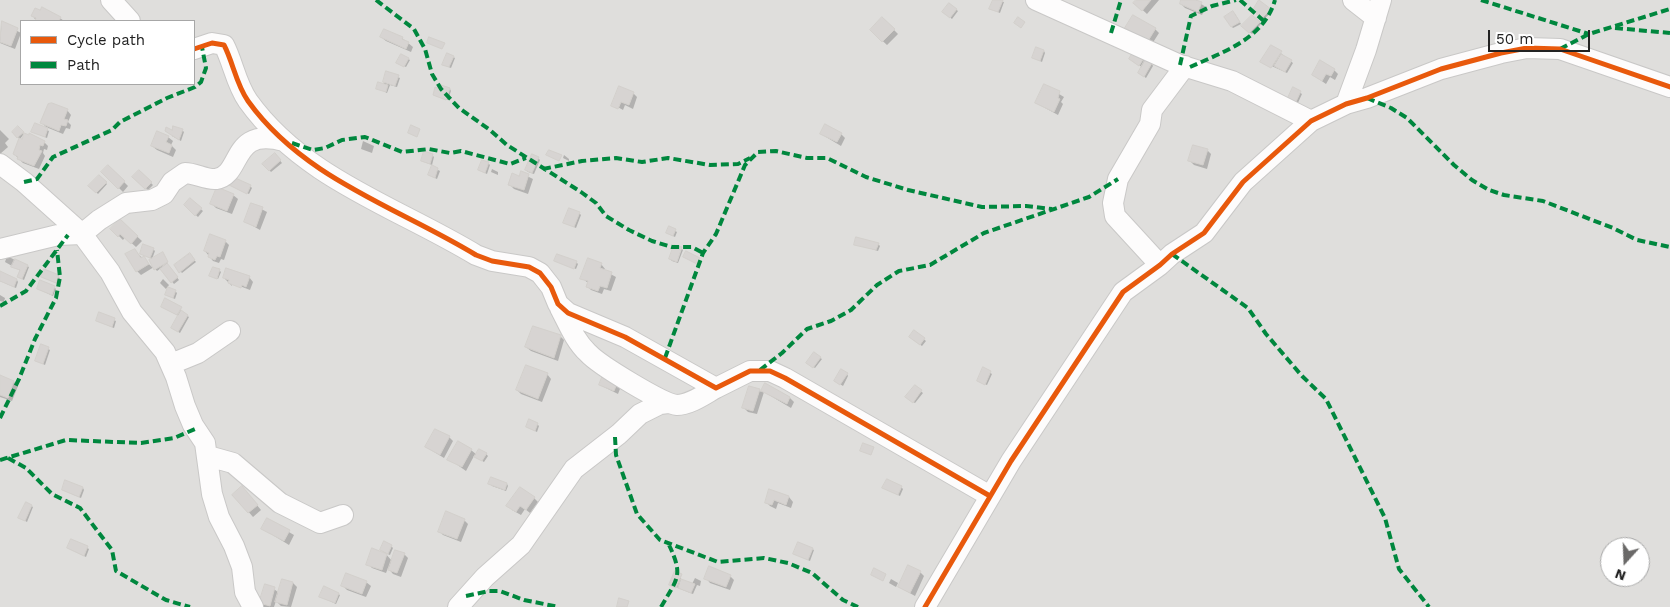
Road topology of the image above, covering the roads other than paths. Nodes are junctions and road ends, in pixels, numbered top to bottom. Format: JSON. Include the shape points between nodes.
{"nodes":[{"id":1,"x":111,"y":0,"type":"edge"},
{"id":2,"x":1036,"y":0,"type":"edge"},
{"id":3,"x":1353,"y":0,"type":"edge"},
{"id":4,"x":1378,"y":9,"type":"edge"},
{"id":5,"x":129,"y":20,"type":"edge"},
{"id":6,"x":195,"y":48,"type":"edge"},
{"id":7,"x":1185,"y":66,"type":"junction"},
{"id":8,"x":1670,"y":87,"type":"edge"},
{"id":9,"x":1346,"y":104,"type":"junction"},
{"id":10,"x":1311,"y":121,"type":"junction"},
{"id":11,"x":284,"y":140,"type":"junction"},
{"id":12,"x":0,"y":164,"type":"edge"},
{"id":13,"x":82,"y":234,"type":"junction"},
{"id":14,"x":0,"y":249,"type":"edge"},
{"id":15,"x":1160,"y":265,"type":"junction"},
{"id":16,"x":558,"y":304,"type":"junction"},
{"id":17,"x":230,"y":331,"type":"dead end"},
{"id":18,"x":171,"y":364,"type":"junction"},
{"id":19,"x":716,"y":388,"type":"junction"},
{"id":20,"x":668,"y":403,"type":"junction"},
{"id":21,"x":208,"y":456,"type":"junction"},
{"id":22,"x":990,"y":496,"type":"junction"},
{"id":23,"x":343,"y":515,"type":"dead end"},
{"id":24,"x":253,"y":607,"type":"edge"},
{"id":25,"x":458,"y":607,"type":"edge"},
{"id":26,"x":925,"y":607,"type":"edge"}],
"edges":[{"from":1,"to":5,"type":"street"},
{"from":2,"to":7,"type":"street"},
{"from":3,"to":4,"type":"street"},
{"from":4,"to":9,"type":"street"},
{"from":6,"to":11,"type":"street","via":[[212,43],[224,45],[247,100]]},
{"from":7,"to":10,"type":"street","via":[[1232,80]]},
{"from":7,"to":15,"type":"street","via":[[1152,110],[1150,124],[1118,179],[1112,203],[1116,216]]},
{"from":8,"to":9,"type":"street","via":[[1560,49],[1527,48],[1441,69]]},
{"from":9,"to":10,"type":"street"},
{"from":10,"to":15,"type":"street","via":[[1243,182],[1204,232]]},
{"from":11,"to":13,"type":"street","via":[[259,137],[241,150],[226,175],[216,179],[185,173],[172,182],[164,194],[152,200],[126,203]]},
{"from":11,"to":16,"type":"street","via":[[335,180],[476,255],[528,267],[540,273]]},
{"from":12,"to":13,"type":"street"},
{"from":13,"to":14,"type":"street","via":[[58,235]]},
{"from":13,"to":18,"type":"street","via":[[110,272],[132,312]]},
{"from":15,"to":22,"type":"street","via":[[1123,292]]},
{"from":16,"to":19,"type":"street","via":[[568,313],[625,337]]},
{"from":16,"to":20,"type":"street","via":[[589,354]]},
{"from":17,"to":18,"type":"street","via":[[198,353]]},
{"from":18,"to":21,"type":"street","via":[[185,406],[205,443]]},
{"from":19,"to":20,"type":"street","via":[[687,403]]},
{"from":19,"to":22,"type":"street","via":[[750,371],[770,371]]},
{"from":20,"to":25,"type":"street","via":[[640,414],[574,469],[521,544]]},
{"from":21,"to":23,"type":"street","via":[[233,464],[280,503],[320,523]]},
{"from":21,"to":24,"type":"street","via":[[212,494],[242,567],[245,592]]},
{"from":22,"to":26,"type":"street"}]}
